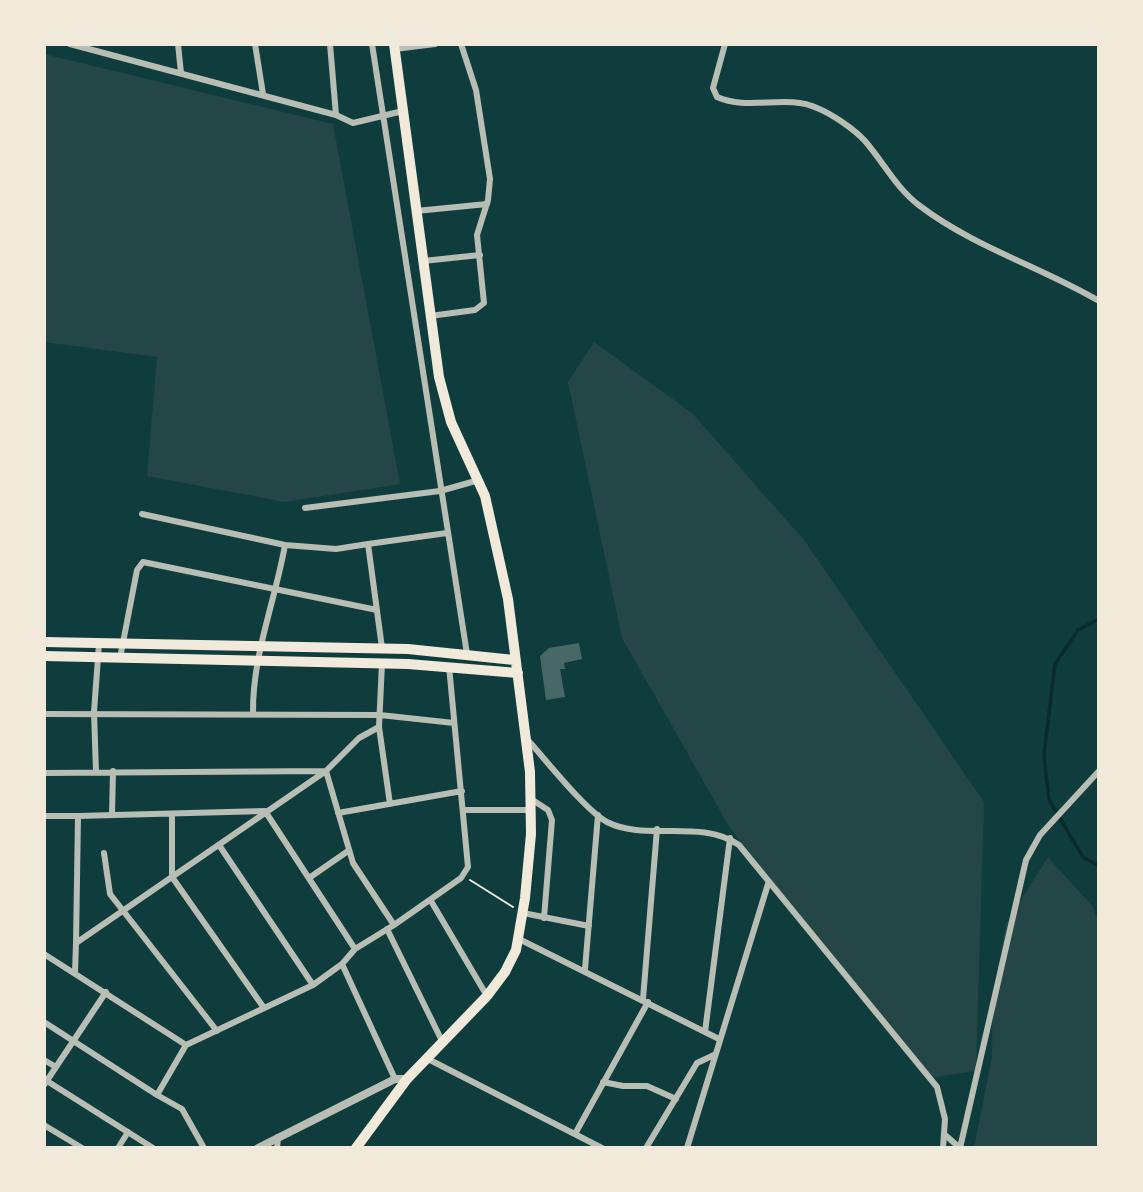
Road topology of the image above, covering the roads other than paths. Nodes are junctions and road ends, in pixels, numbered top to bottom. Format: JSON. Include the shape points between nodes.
{"nodes":[{"id":1,"x":70,"y":44,"type":"edge"},
{"id":2,"x":178,"y":44,"type":"edge"},
{"id":3,"x":255,"y":44,"type":"edge"},
{"id":4,"x":330,"y":44,"type":"edge"},
{"id":5,"x":372,"y":44,"type":"edge"},
{"id":6,"x":435,"y":44,"type":"edge"},
{"id":7,"x":461,"y":44,"type":"edge"},
{"id":8,"x":725,"y":44,"type":"edge"},
{"id":9,"x":394,"y":47,"type":"edge"},
{"id":10,"x":181,"y":73,"type":"junction"},
{"id":11,"x":263,"y":94,"type":"junction"},
{"id":12,"x":403,"y":111,"type":"junction"},
{"id":13,"x":336,"y":115,"type":"junction"},
{"id":14,"x":382,"y":117,"type":"junction"},
{"id":15,"x":487,"y":204,"type":"junction"},
{"id":16,"x":416,"y":211,"type":"junction"},
{"id":17,"x":480,"y":255,"type":"junction"},
{"id":18,"x":422,"y":261,"type":"junction"},
{"id":19,"x":1099,"y":301,"type":"edge"},
{"id":20,"x":430,"y":316,"type":"junction"},
{"id":21,"x":435,"y":353,"type":"junction"},
{"id":22,"x":421,"y":356,"type":"junction"},
{"id":23,"x":479,"y":480,"type":"junction"},
{"id":24,"x":440,"y":491,"type":"junction"},
{"id":25,"x":305,"y":508,"type":"dead end"},
{"id":26,"x":142,"y":514,"type":"dead end"},
{"id":27,"x":447,"y":533,"type":"junction"},
{"id":28,"x":368,"y":544,"type":"junction"},
{"id":29,"x":285,"y":545,"type":"junction"},
{"id":30,"x":277,"y":590,"type":"junction"},
{"id":31,"x":377,"y":610,"type":"junction"},
{"id":32,"x":44,"y":642,"type":"edge"},
{"id":33,"x":99,"y":644,"type":"junction"},
{"id":34,"x":122,"y":644,"type":"junction"},
{"id":35,"x":262,"y":649,"type":"junction"},
{"id":36,"x":383,"y":649,"type":"junction"},
{"id":37,"x":408,"y":649,"type":"junction"},
{"id":38,"x":467,"y":654,"type":"junction"},
{"id":39,"x":44,"y":656,"type":"edge"},
{"id":40,"x":97,"y":657,"type":"junction"},
{"id":41,"x":120,"y":658,"type":"junction"},
{"id":42,"x":514,"y":660,"type":"junction"},
{"id":43,"x":256,"y":661,"type":"junction"},
{"id":44,"x":382,"y":663,"type":"junction"},
{"id":45,"x":408,"y":664,"type":"junction"},
{"id":46,"x":449,"y":666,"type":"junction"},
{"id":47,"x":519,"y":673,"type":"junction"},
{"id":48,"x":94,"y":712,"type":"junction"},
{"id":49,"x":44,"y":714,"type":"edge"},
{"id":50,"x":253,"y":714,"type":"junction"},
{"id":51,"x":380,"y":715,"type":"junction"},
{"id":52,"x":454,"y":723,"type":"junction"},
{"id":53,"x":379,"y":727,"type":"junction"},
{"id":54,"x":527,"y":739,"type":"junction"},
{"id":55,"x":113,"y":771,"type":"junction"},
{"id":56,"x":1099,"y":771,"type":"edge"},
{"id":57,"x":96,"y":772,"type":"junction"},
{"id":58,"x":326,"y":772,"type":"junction"},
{"id":59,"x":44,"y":773,"type":"edge"},
{"id":60,"x":462,"y":791,"type":"junction"},
{"id":61,"x":390,"y":804,"type":"junction"},
{"id":62,"x":531,"y":804,"type":"junction"},
{"id":63,"x":464,"y":810,"type":"junction"},
{"id":64,"x":265,"y":811,"type":"junction"},
{"id":65,"x":338,"y":813,"type":"junction"},
{"id":66,"x":172,"y":814,"type":"junction"},
{"id":67,"x":112,"y":815,"type":"junction"},
{"id":68,"x":598,"y":815,"type":"junction"},
{"id":69,"x":44,"y":816,"type":"edge"},
{"id":70,"x":78,"y":816,"type":"junction"},
{"id":71,"x":657,"y":829,"type":"junction"},
{"id":72,"x":730,"y":838,"type":"junction"},
{"id":73,"x":219,"y":845,"type":"junction"},
{"id":74,"x":348,"y":851,"type":"junction"},
{"id":75,"x":104,"y":853,"type":"dead end"},
{"id":76,"x":172,"y":877,"type":"junction"},
{"id":77,"x":309,"y":878,"type":"junction"},
{"id":78,"x":768,"y":884,"type":"junction"},
{"id":79,"x":431,"y":901,"type":"junction"},
{"id":80,"x":124,"y":911,"type":"junction"},
{"id":81,"x":523,"y":913,"type":"junction"},
{"id":82,"x":544,"y":918,"type":"junction"},
{"id":83,"x":589,"y":926,"type":"junction"},
{"id":84,"x":391,"y":927,"type":"junction"},
{"id":85,"x":519,"y":939,"type":"junction"},
{"id":86,"x":76,"y":943,"type":"junction"},
{"id":87,"x":355,"y":949,"type":"junction"},
{"id":88,"x":44,"y":954,"type":"edge"},
{"id":89,"x":342,"y":964,"type":"junction"},
{"id":90,"x":585,"y":969,"type":"junction"},
{"id":91,"x":75,"y":973,"type":"junction"},
{"id":92,"x":313,"y":985,"type":"junction"},
{"id":93,"x":106,"y":992,"type":"junction"},
{"id":94,"x":486,"y":996,"type":"junction"},
{"id":95,"x":645,"y":1001,"type":"junction"},
{"id":96,"x":264,"y":1008,"type":"junction"},
{"id":97,"x":44,"y":1022,"type":"edge"},
{"id":98,"x":216,"y":1031,"type":"junction"},
{"id":99,"x":705,"y":1032,"type":"junction"},
{"id":100,"x":719,"y":1039,"type":"junction"},
{"id":101,"x":72,"y":1040,"type":"junction"},
{"id":102,"x":442,"y":1041,"type":"junction"},
{"id":103,"x":186,"y":1045,"type":"junction"},
{"id":104,"x":714,"y":1055,"type":"junction"},
{"id":105,"x":426,"y":1058,"type":"junction"},
{"id":106,"x":44,"y":1060,"type":"edge"},
{"id":107,"x":56,"y":1067,"type":"junction"},
{"id":108,"x":395,"y":1079,"type":"junction"},
{"id":109,"x":407,"y":1079,"type":"junction"},
{"id":110,"x":603,"y":1082,"type":"junction"},
{"id":111,"x":45,"y":1083,"type":"edge"},
{"id":112,"x":157,"y":1095,"type":"junction"},
{"id":113,"x":676,"y":1099,"type":"junction"},
{"id":114,"x":44,"y":1125,"type":"edge"},
{"id":115,"x":128,"y":1132,"type":"junction"},
{"id":116,"x":575,"y":1134,"type":"junction"},
{"id":117,"x":944,"y":1134,"type":"junction"},
{"id":118,"x":278,"y":1137,"type":"junction"},
{"id":119,"x":82,"y":1148,"type":"edge"},
{"id":120,"x":118,"y":1148,"type":"edge"},
{"id":121,"x":153,"y":1148,"type":"edge"},
{"id":122,"x":204,"y":1148,"type":"edge"},
{"id":123,"x":258,"y":1148,"type":"edge"},
{"id":124,"x":277,"y":1148,"type":"edge"},
{"id":125,"x":356,"y":1148,"type":"edge"},
{"id":126,"x":602,"y":1148,"type":"edge"},
{"id":127,"x":646,"y":1148,"type":"edge"},
{"id":128,"x":687,"y":1148,"type":"edge"},
{"id":129,"x":943,"y":1148,"type":"edge"},
{"id":130,"x":960,"y":1148,"type":"edge"}],
"edges":[{"from":1,"to":10,"type":"street"},
{"from":2,"to":10,"type":"street"},
{"from":3,"to":11,"type":"street"},
{"from":4,"to":13,"type":"street"},
{"from":5,"to":14,"type":"street"},
{"from":6,"to":9,"type":"street"},
{"from":7,"to":15,"type":"street","via":[[483,129],[490,179]]},
{"from":8,"to":19,"type":"street","via":[[713,88],[717,97],[817,107],[863,139],[892,179],[922,208]]},
{"from":9,"to":12,"type":"main road"},
{"from":10,"to":11,"type":"street"},
{"from":11,"to":13,"type":"street"},
{"from":12,"to":14,"type":"street"},
{"from":12,"to":16,"type":"main road"},
{"from":13,"to":14,"type":"street","via":[[353,123]]},
{"from":14,"to":22,"type":"street"},
{"from":15,"to":16,"type":"street"},
{"from":15,"to":17,"type":"street","via":[[478,230]]},
{"from":16,"to":18,"type":"main road"},
{"from":17,"to":18,"type":"street"},
{"from":17,"to":20,"type":"street","via":[[483,305]]},
{"from":18,"to":20,"type":"main road"},
{"from":20,"to":21,"type":"main road"},
{"from":21,"to":22,"type":"street"},
{"from":21,"to":23,"type":"main road","via":[[451,422]]},
{"from":22,"to":24,"type":"street"},
{"from":23,"to":24,"type":"street"},
{"from":23,"to":42,"type":"main road","via":[[500,556]]},
{"from":24,"to":25,"type":"street"},
{"from":24,"to":27,"type":"street"},
{"from":26,"to":29,"type":"street"},
{"from":27,"to":28,"type":"street"},
{"from":27,"to":38,"type":"street"},
{"from":28,"to":29,"type":"street","via":[[337,549]]},
{"from":28,"to":31,"type":"street"},
{"from":29,"to":30,"type":"street"},
{"from":30,"to":31,"type":"street"},
{"from":30,"to":34,"type":"street","via":[[143,562],[137,570]]},
{"from":30,"to":35,"type":"street"},
{"from":31,"to":36,"type":"street"},
{"from":32,"to":33,"type":"main road"},
{"from":33,"to":34,"type":"main road"},
{"from":33,"to":40,"type":"street"},
{"from":34,"to":35,"type":"main road"},
{"from":34,"to":41,"type":"street"},
{"from":35,"to":36,"type":"main road"},
{"from":35,"to":43,"type":"street"},
{"from":36,"to":37,"type":"main road"},
{"from":37,"to":38,"type":"main road"},
{"from":37,"to":45,"type":"main road"},
{"from":38,"to":42,"type":"main road"},
{"from":39,"to":40,"type":"main road"},
{"from":40,"to":41,"type":"main road"},
{"from":40,"to":48,"type":"street"},
{"from":41,"to":43,"type":"main road"},
{"from":42,"to":47,"type":"main road"},
{"from":43,"to":44,"type":"main road"},
{"from":43,"to":50,"type":"street"},
{"from":44,"to":45,"type":"main road"},
{"from":44,"to":51,"type":"street"},
{"from":45,"to":46,"type":"main road"},
{"from":46,"to":47,"type":"main road"},
{"from":46,"to":52,"type":"street"},
{"from":47,"to":54,"type":"main road"},
{"from":48,"to":49,"type":"street"},
{"from":48,"to":50,"type":"street"},
{"from":48,"to":57,"type":"street"},
{"from":50,"to":51,"type":"street"},
{"from":51,"to":52,"type":"street"},
{"from":51,"to":53,"type":"street"},
{"from":52,"to":60,"type":"street"},
{"from":53,"to":58,"type":"street","via":[[359,738]]},
{"from":53,"to":61,"type":"street"},
{"from":54,"to":62,"type":"main road"},
{"from":54,"to":68,"type":"street"},
{"from":55,"to":57,"type":"street"},
{"from":55,"to":58,"type":"street"},
{"from":55,"to":67,"type":"street"},
{"from":56,"to":130,"type":"street","via":[[1040,835],[1023,872]]},
{"from":57,"to":59,"type":"street"},
{"from":58,"to":64,"type":"street"},
{"from":58,"to":65,"type":"street"},
{"from":60,"to":61,"type":"street"},
{"from":60,"to":63,"type":"street"},
{"from":61,"to":65,"type":"street"},
{"from":62,"to":63,"type":"street"},
{"from":62,"to":81,"type":"main road"},
{"from":62,"to":82,"type":"street","via":[[548,810],[552,820]]},
{"from":63,"to":79,"type":"street","via":[[468,867]]},
{"from":64,"to":66,"type":"street"},
{"from":64,"to":73,"type":"street"},
{"from":64,"to":77,"type":"street"},
{"from":65,"to":74,"type":"street"},
{"from":66,"to":67,"type":"street"},
{"from":66,"to":76,"type":"street"},
{"from":67,"to":70,"type":"street"},
{"from":68,"to":71,"type":"street","via":[[611,824]]},
{"from":68,"to":83,"type":"street"},
{"from":69,"to":70,"type":"street"},
{"from":70,"to":86,"type":"street"},
{"from":71,"to":72,"type":"street"},
{"from":71,"to":95,"type":"street"},
{"from":72,"to":78,"type":"street"},
{"from":72,"to":99,"type":"street"},
{"from":73,"to":76,"type":"street"},
{"from":73,"to":92,"type":"street"},
{"from":74,"to":77,"type":"street"},
{"from":74,"to":84,"type":"street"},
{"from":75,"to":80,"type":"street","via":[[107,888]]},
{"from":76,"to":80,"type":"street"},
{"from":76,"to":96,"type":"street"},
{"from":77,"to":87,"type":"street"},
{"from":78,"to":100,"type":"street"},
{"from":78,"to":117,"type":"street","via":[[937,1087],[944,1104]]},
{"from":79,"to":84,"type":"street"},
{"from":79,"to":94,"type":"street"},
{"from":80,"to":86,"type":"street"},
{"from":80,"to":98,"type":"street"},
{"from":81,"to":82,"type":"street"},
{"from":81,"to":85,"type":"main road"},
{"from":82,"to":83,"type":"street"},
{"from":83,"to":90,"type":"street"},
{"from":84,"to":87,"type":"street"},
{"from":84,"to":102,"type":"street"},
{"from":85,"to":90,"type":"street"},
{"from":85,"to":94,"type":"main road","via":[[505,972]]},
{"from":86,"to":91,"type":"street"},
{"from":87,"to":89,"type":"street"},
{"from":88,"to":91,"type":"street"},
{"from":89,"to":92,"type":"street"},
{"from":89,"to":108,"type":"street"},
{"from":90,"to":95,"type":"street"},
{"from":91,"to":93,"type":"street"},
{"from":92,"to":96,"type":"street"},
{"from":93,"to":101,"type":"street"},
{"from":93,"to":103,"type":"street"},
{"from":94,"to":102,"type":"main road"},
{"from":95,"to":99,"type":"street"},
{"from":95,"to":110,"type":"street"},
{"from":96,"to":98,"type":"street"},
{"from":97,"to":101,"type":"street"},
{"from":98,"to":103,"type":"street"},
{"from":99,"to":100,"type":"street"},
{"from":100,"to":104,"type":"street"},
{"from":101,"to":107,"type":"street"},
{"from":101,"to":112,"type":"street"},
{"from":102,"to":105,"type":"main road"},
{"from":103,"to":112,"type":"street"},
{"from":104,"to":113,"type":"street","via":[[697,1063]]},
{"from":104,"to":128,"type":"street"},
{"from":105,"to":109,"type":"main road"},
{"from":105,"to":116,"type":"street"},
{"from":106,"to":107,"type":"street"},
{"from":107,"to":111,"type":"street"},
{"from":108,"to":109,"type":"street"},
{"from":108,"to":118,"type":"street"},
{"from":109,"to":125,"type":"main road"},
{"from":110,"to":113,"type":"street","via":[[647,1086]]},
{"from":110,"to":116,"type":"street"},
{"from":111,"to":115,"type":"street"},
{"from":112,"to":122,"type":"street","via":[[181,1109]]},
{"from":113,"to":127,"type":"street"},
{"from":114,"to":119,"type":"street"},
{"from":115,"to":120,"type":"street"},
{"from":115,"to":121,"type":"street"},
{"from":116,"to":126,"type":"street"},
{"from":117,"to":129,"type":"street"},
{"from":117,"to":130,"type":"street"},
{"from":118,"to":123,"type":"street"},
{"from":118,"to":124,"type":"street"}]}
